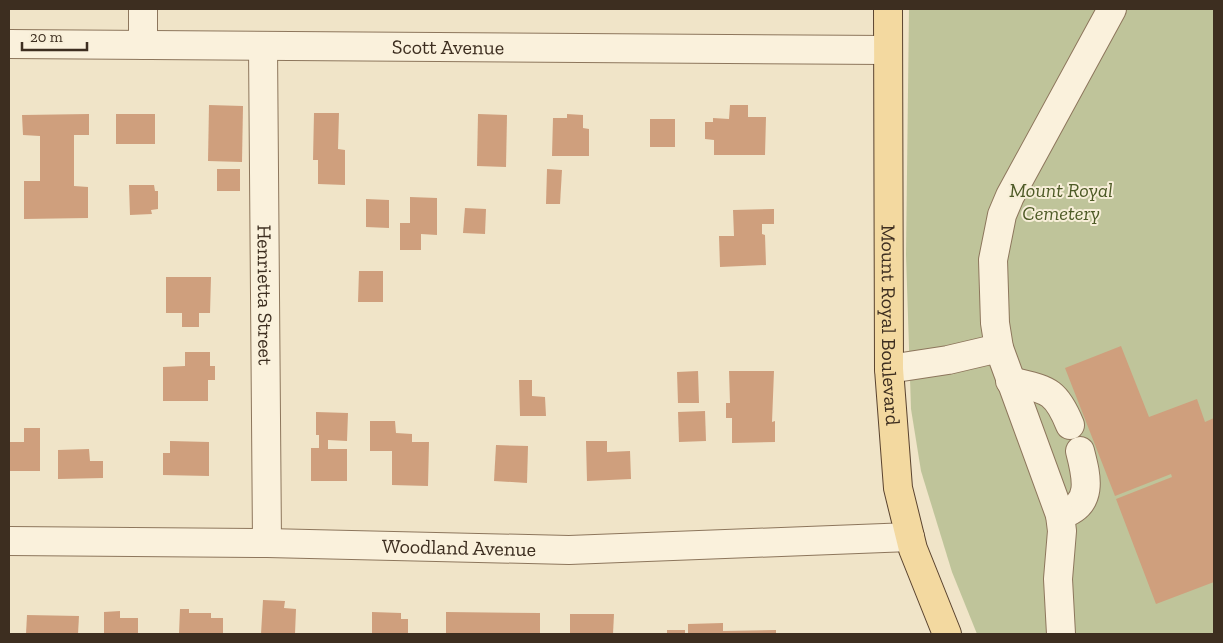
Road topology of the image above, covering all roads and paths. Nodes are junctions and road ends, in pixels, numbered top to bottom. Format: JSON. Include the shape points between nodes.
{"nodes":[{"id":1,"x":143,"y":9,"type":"edge"},
{"id":2,"x":888,"y":9,"type":"edge"},
{"id":3,"x":1112,"y":9,"type":"edge"},
{"id":4,"x":9,"y":44,"type":"edge"},
{"id":5,"x":143,"y":45,"type":"junction"},
{"id":6,"x":263,"y":47,"type":"junction"},
{"id":7,"x":887,"y":50,"type":"junction"},
{"id":8,"x":999,"y":348,"type":"junction"},
{"id":9,"x":890,"y":369,"type":"junction"},
{"id":10,"x":1010,"y":381,"type":"junction"},
{"id":11,"x":1070,"y":425,"type":"dead end"},
{"id":12,"x":1080,"y":451,"type":"dead end"},
{"id":13,"x":1060,"y":515,"type":"junction"},
{"id":14,"x":910,"y":536,"type":"junction"},
{"id":15,"x":9,"y":541,"type":"edge"},
{"id":16,"x":267,"y":543,"type":"junction"},
{"id":17,"x":947,"y":634,"type":"edge"},
{"id":18,"x":1061,"y":634,"type":"edge"}],
"edges":[{"from":1,"to":5,"type":"street"},
{"from":2,"to":7,"type":"main road","name":"Mount Royal Boulevard"},
{"from":3,"to":8,"type":"street","via":[[1002,215],[993,260]]},
{"from":4,"to":5,"type":"street","name":"Scott Avenue"},
{"from":5,"to":6,"type":"street","name":"Scott Avenue"},
{"from":6,"to":7,"type":"street","name":"Scott Avenue"},
{"from":6,"to":16,"type":"street","name":"Henrietta Street"},
{"from":7,"to":9,"type":"main road","name":"Mount Royal Boulevard"},
{"from":8,"to":9,"type":"street"},
{"from":8,"to":10,"type":"street"},
{"from":9,"to":14,"type":"main road","name":"Mount Royal Boulevard","via":[[898,488]]},
{"from":10,"to":11,"type":"street","via":[[1047,391],[1062,405]]},
{"from":10,"to":13,"type":"street"},
{"from":12,"to":13,"type":"street","via":[[1087,479],[1086,490],[1078,506]]},
{"from":13,"to":18,"type":"street","via":[[1058,579]]},
{"from":14,"to":16,"type":"street","name":"Woodland Avenue","via":[[569,550]]},
{"from":14,"to":17,"type":"main road","name":"Mount Royal Boulevard"},
{"from":15,"to":16,"type":"street","name":"Woodland Avenue"}]}
